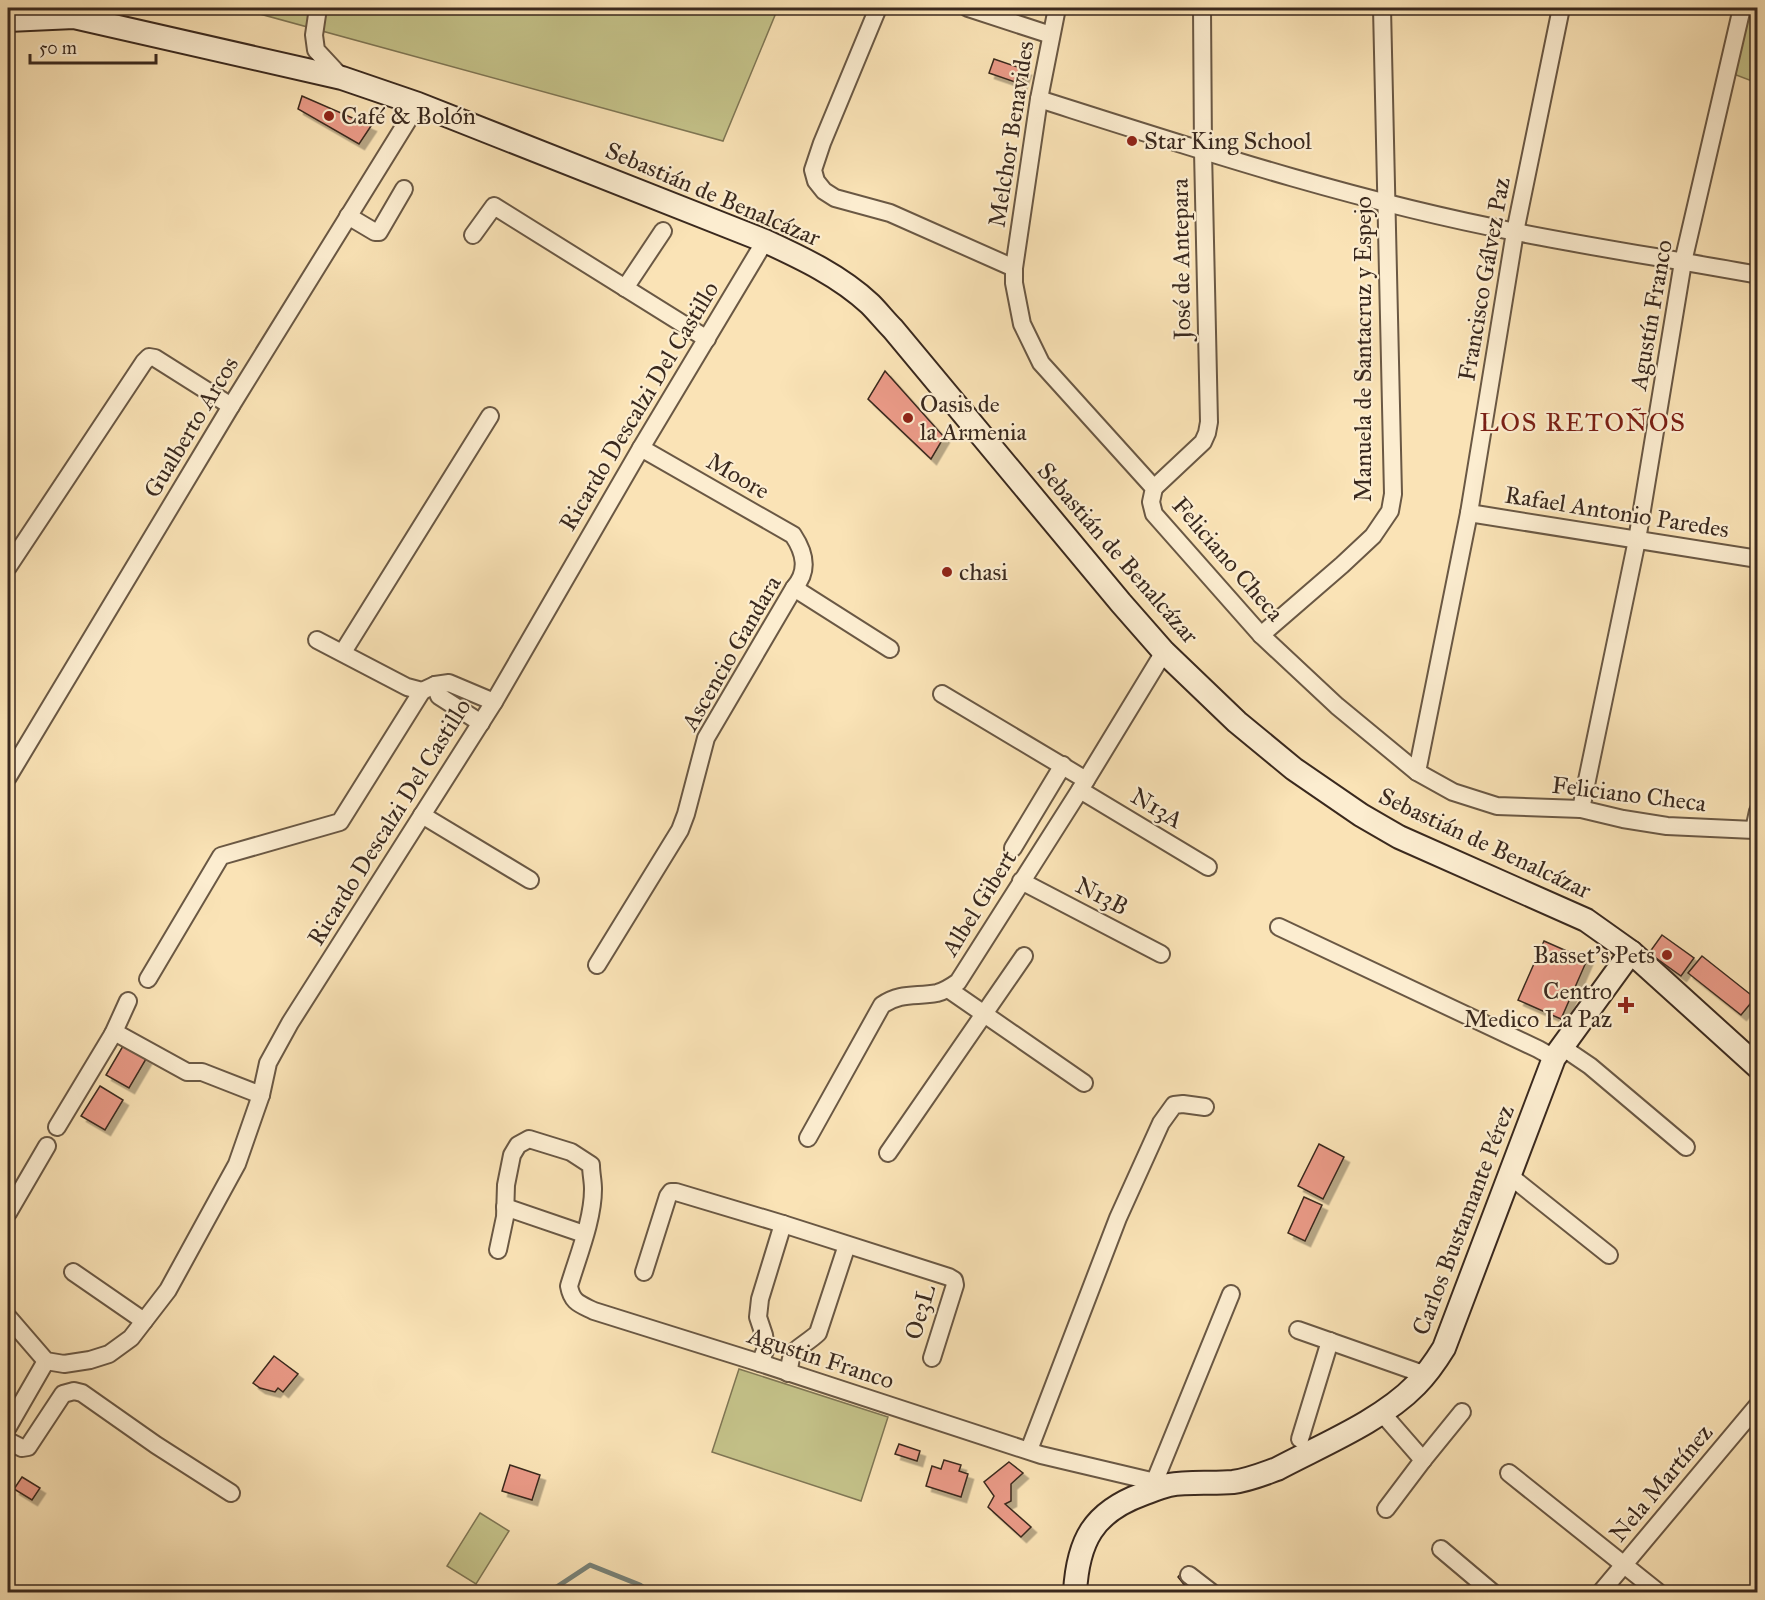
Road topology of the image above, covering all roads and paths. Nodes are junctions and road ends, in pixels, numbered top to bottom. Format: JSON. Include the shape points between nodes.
{"nodes":[{"id":1,"x":318,"y":8,"type":"edge"},
{"id":2,"x":878,"y":8,"type":"edge"},
{"id":3,"x":968,"y":8,"type":"edge"},
{"id":4,"x":1057,"y":8,"type":"edge"},
{"id":5,"x":1202,"y":8,"type":"edge"},
{"id":6,"x":1382,"y":8,"type":"edge"},
{"id":7,"x":1561,"y":8,"type":"edge"},
{"id":8,"x":1742,"y":8,"type":"edge"},
{"id":9,"x":8,"y":20,"type":"edge"},
{"id":10,"x":1051,"y":35,"type":"junction"},
{"id":11,"x":342,"y":78,"type":"junction"},
{"id":12,"x":1039,"y":99,"type":"junction"},
{"id":13,"x":418,"y":104,"type":"junction"},
{"id":14,"x":1203,"y":152,"type":"junction"},
{"id":15,"x":404,"y":189,"type":"dead end"},
{"id":16,"x":1386,"y":202,"type":"junction"},
{"id":17,"x":348,"y":216,"type":"junction"},
{"id":18,"x":663,"y":231,"type":"dead end"},
{"id":19,"x":1515,"y":232,"type":"junction"},
{"id":20,"x":473,"y":235,"type":"dead end"},
{"id":21,"x":765,"y":241,"type":"junction"},
{"id":22,"x":1683,"y":261,"type":"junction"},
{"id":23,"x":1014,"y":268,"type":"junction"},
{"id":24,"x":1758,"y":275,"type":"edge"},
{"id":25,"x":625,"y":288,"type":"junction"},
{"id":26,"x":707,"y":339,"type":"junction"},
{"id":27,"x":231,"y":406,"type":"junction"},
{"id":28,"x":490,"y":416,"type":"dead end"},
{"id":29,"x":641,"y":448,"type":"junction"},
{"id":30,"x":1154,"y":488,"type":"junction"},
{"id":31,"x":1469,"y":513,"type":"junction"},
{"id":32,"x":1637,"y":540,"type":"junction"},
{"id":33,"x":802,"y":554,"type":"joint"},
{"id":34,"x":1758,"y":559,"type":"edge"},
{"id":35,"x":8,"y":567,"type":"edge"},
{"id":36,"x":794,"y":588,"type":"junction"},
{"id":37,"x":1261,"y":635,"type":"junction"},
{"id":38,"x":317,"y":640,"type":"dead end"},
{"id":39,"x":890,"y":649,"type":"dead end"},
{"id":40,"x":343,"y":652,"type":"junction"},
{"id":41,"x":1164,"y":652,"type":"junction"},
{"id":42,"x":429,"y":688,"type":"junction"},
{"id":43,"x":942,"y":693,"type":"dead end"},
{"id":44,"x":494,"y":702,"type":"junction"},
{"id":45,"x":481,"y":723,"type":"junction"},
{"id":46,"x":1063,"y":765,"type":"junction"},
{"id":47,"x":10,"y":768,"type":"edge"},
{"id":48,"x":1417,"y":772,"type":"junction"},
{"id":49,"x":1083,"y":785,"type":"junction"},
{"id":50,"x":1581,"y":809,"type":"junction"},
{"id":51,"x":1758,"y":811,"type":"edge"},
{"id":52,"x":422,"y":815,"type":"junction"},
{"id":53,"x":1756,"y":831,"type":"edge"},
{"id":54,"x":1013,"y":848,"type":"dead end"},
{"id":55,"x":1208,"y":867,"type":"dead end"},
{"id":56,"x":530,"y":880,"type":"dead end"},
{"id":57,"x":1021,"y":881,"type":"junction"},
{"id":58,"x":1279,"y":927,"type":"dead end"},
{"id":59,"x":1631,"y":952,"type":"junction"},
{"id":60,"x":1161,"y":954,"type":"dead end"},
{"id":61,"x":1024,"y":956,"type":"dead end"},
{"id":62,"x":597,"y":965,"type":"dead end"},
{"id":63,"x":148,"y":979,"type":"dead end"},
{"id":64,"x":948,"y":989,"type":"junction"},
{"id":65,"x":128,"y":1001,"type":"dead end"},
{"id":66,"x":983,"y":1013,"type":"junction"},
{"id":67,"x":113,"y":1034,"type":"junction"},
{"id":68,"x":1558,"y":1052,"type":"junction"},
{"id":69,"x":1758,"y":1068,"type":"edge"},
{"id":70,"x":1084,"y":1083,"type":"dead end"},
{"id":71,"x":261,"y":1095,"type":"junction"},
{"id":72,"x":1205,"y":1107,"type":"dead end"},
{"id":73,"x":57,"y":1127,"type":"dead end"},
{"id":74,"x":808,"y":1138,"type":"dead end"},
{"id":75,"x":48,"y":1146,"type":"dead end"},
{"id":76,"x":1686,"y":1147,"type":"dead end"},
{"id":77,"x":888,"y":1153,"type":"dead end"},
{"id":78,"x":1510,"y":1176,"type":"junction"},
{"id":79,"x":505,"y":1207,"type":"junction"},
{"id":80,"x":8,"y":1213,"type":"edge"},
{"id":81,"x":783,"y":1224,"type":"junction"},
{"id":82,"x":584,"y":1234,"type":"junction"},
{"id":83,"x":847,"y":1245,"type":"junction"},
{"id":84,"x":498,"y":1250,"type":"dead end"},
{"id":85,"x":1609,"y":1255,"type":"dead end"},
{"id":86,"x":73,"y":1272,"type":"dead end"},
{"id":87,"x":644,"y":1272,"type":"dead end"},
{"id":88,"x":1231,"y":1294,"type":"dead end"},
{"id":89,"x":8,"y":1317,"type":"edge"},
{"id":90,"x":144,"y":1321,"type":"junction"},
{"id":91,"x":1298,"y":1330,"type":"dead end"},
{"id":92,"x":1330,"y":1341,"type":"junction"},
{"id":93,"x":932,"y":1358,"type":"dead end"},
{"id":94,"x":46,"y":1361,"type":"junction"},
{"id":95,"x":760,"y":1363,"type":"junction"},
{"id":96,"x":788,"y":1373,"type":"junction"},
{"id":97,"x":1426,"y":1375,"type":"junction"},
{"id":98,"x":1758,"y":1405,"type":"edge"},
{"id":99,"x":1462,"y":1412,"type":"dead end"},
{"id":100,"x":1382,"y":1413,"type":"junction"},
{"id":101,"x":8,"y":1427,"type":"edge"},
{"id":102,"x":1300,"y":1439,"type":"dead end"},
{"id":103,"x":8,"y":1441,"type":"edge"},
{"id":104,"x":1029,"y":1450,"type":"junction"},
{"id":105,"x":1423,"y":1460,"type":"junction"},
{"id":106,"x":1509,"y":1473,"type":"dead end"},
{"id":107,"x":1161,"y":1484,"type":"junction"},
{"id":108,"x":231,"y":1493,"type":"dead end"},
{"id":109,"x":1386,"y":1509,"type":"dead end"},
{"id":110,"x":1441,"y":1549,"type":"dead end"},
{"id":111,"x":1623,"y":1566,"type":"junction"},
{"id":112,"x":1189,"y":1575,"type":"dead end"},
{"id":113,"x":1076,"y":1593,"type":"edge"},
{"id":114,"x":1211,"y":1593,"type":"edge"},
{"id":115,"x":1492,"y":1593,"type":"edge"},
{"id":116,"x":1601,"y":1593,"type":"edge"},
{"id":117,"x":1658,"y":1593,"type":"edge"}],
"edges":[{"from":1,"to":11,"type":"street","via":[[316,50]]},
{"from":2,"to":23,"type":"street","via":[[822,143],[813,170],[816,181],[835,198],[890,213]]},
{"from":3,"to":10,"type":"street"},
{"from":4,"to":10,"type":"street","name":"Melchor Benavides"},
{"from":5,"to":14,"type":"street","name":"José de Antepara"},
{"from":6,"to":16,"type":"street","name":"Manuela de Santacruz y Espejo"},
{"from":7,"to":19,"type":"street","name":"Francisco Gálvez Paz"},
{"from":8,"to":22,"type":"street","name":"Agustín Franco"},
{"from":9,"to":11,"type":"main road","name":"Sebastián de Benalcázar","via":[[74,17]]},
{"from":10,"to":12,"type":"street","name":"Melchor Benavides"},
{"from":11,"to":13,"type":"main road","name":"Sebastián de Benalcázar"},
{"from":12,"to":14,"type":"street"},
{"from":12,"to":23,"type":"street","name":"Melchor Benavides"},
{"from":13,"to":17,"type":"street","name":"Gualberto Arcos"},
{"from":13,"to":21,"type":"main road","name":"Sebastián de Benalcázar"},
{"from":14,"to":16,"type":"street"},
{"from":14,"to":30,"type":"street","name":"José de Antepara","via":[[1209,422],[1203,442]]},
{"from":15,"to":17,"type":"street","via":[[378,232]]},
{"from":16,"to":19,"type":"street"},
{"from":16,"to":37,"type":"street","name":"Manuela de Santacruz y Espejo","via":[[1393,494],[1390,511],[1373,536]]},
{"from":17,"to":27,"type":"street","name":"Gualberto Arcos"},
{"from":18,"to":25,"type":"street"},
{"from":19,"to":22,"type":"street"},
{"from":19,"to":31,"type":"street","name":"Francisco Gálvez Paz"},
{"from":20,"to":25,"type":"street","via":[[494,206]]},
{"from":21,"to":26,"type":"street","name":"Ricardo Descalzi Del Castillo"},
{"from":21,"to":41,"type":"main road","name":"Sebastián de Benalcázar","via":[[806,260],[870,304]]},
{"from":22,"to":24,"type":"street"},
{"from":22,"to":32,"type":"street","name":"Agustín Franco"},
{"from":23,"to":30,"type":"street","name":"Feliciano Checa","via":[[1022,324],[1041,363]]},
{"from":25,"to":26,"type":"street"},
{"from":26,"to":29,"type":"street","name":"Ricardo Descalzi Del Castillo"},
{"from":27,"to":35,"type":"street","via":[[149,357]]},
{"from":27,"to":47,"type":"street","name":"Gualberto Arcos"},
{"from":28,"to":40,"type":"street"},
{"from":29,"to":33,"type":"street","name":"Moore","via":[[793,535]]},
{"from":29,"to":44,"type":"street","name":"Ricardo Descalzi Del Castillo"},
{"from":30,"to":37,"type":"street","name":"Feliciano Checa","via":[[1154,514]]},
{"from":31,"to":32,"type":"street","name":"Rafael Antonio Paredes"},
{"from":31,"to":48,"type":"street","name":"Francisco Gálvez Paz"},
{"from":32,"to":34,"type":"street","name":"Rafael Antonio Paredes"},
{"from":32,"to":50,"type":"street","name":"Agustín Franco"},
{"from":33,"to":36,"type":"street","name":"Ascencio Gandara","via":[[803,573]]},
{"from":36,"to":39,"type":"street"},
{"from":36,"to":62,"type":"street","name":"Ascencio Gandara","via":[[706,738],[681,830]]},
{"from":37,"to":48,"type":"street","name":"Feliciano Checa","via":[[1337,706]]},
{"from":38,"to":40,"type":"street"},
{"from":40,"to":42,"type":"street","via":[[407,687]]},
{"from":41,"to":49,"type":"street","name":"Albel Gibert"},
{"from":41,"to":59,"type":"main road","name":"Sebastián de Benalcázar","via":[[1245,729],[1361,815],[1399,837],[1586,920]]},
{"from":42,"to":44,"type":"street","via":[[449,683]]},
{"from":42,"to":45,"type":"street"},
{"from":42,"to":63,"type":"street","via":[[340,822],[221,856]]},
{"from":43,"to":46,"type":"street","name":"N13A"},
{"from":44,"to":45,"type":"street","name":"Ricardo Descalzi Del Castillo"},
{"from":45,"to":52,"type":"street","name":"Ricardo Descalzi Del Castillo"},
{"from":46,"to":49,"type":"street","name":"N13A"},
{"from":46,"to":54,"type":"street"},
{"from":48,"to":50,"type":"street","name":"Feliciano Checa","via":[[1453,792],[1497,806]]},
{"from":49,"to":55,"type":"street","name":"N13A"},
{"from":49,"to":57,"type":"street","name":"Albel Gibert"},
{"from":50,"to":53,"type":"street","name":"Feliciano Checa","via":[[1667,826]]},
{"from":51,"to":53,"type":"street"},
{"from":52,"to":56,"type":"street"},
{"from":52,"to":71,"type":"street","name":"Ricardo Descalzi Del Castillo","via":[[291,1023],[268,1064]]},
{"from":57,"to":60,"type":"street","name":"N13B"},
{"from":57,"to":64,"type":"street","name":"Albel Gibert","via":[[958,982]]},
{"from":58,"to":68,"type":"street","via":[[1538,1049]]},
{"from":59,"to":68,"type":"main road","name":"Carlos Bustamante Pérez"},
{"from":59,"to":69,"type":"main road","name":"Sebastián de Benalcázar"},
{"from":61,"to":66,"type":"street"},
{"from":64,"to":66,"type":"street"},
{"from":64,"to":74,"type":"street","name":"Albel Gibert","via":[[892,998],[882,1005]]},
{"from":65,"to":67,"type":"street"},
{"from":66,"to":70,"type":"street"},
{"from":66,"to":77,"type":"street"},
{"from":67,"to":71,"type":"street","via":[[187,1072],[202,1072]]},
{"from":67,"to":73,"type":"street"},
{"from":68,"to":76,"type":"street","via":[[1590,1066]]},
{"from":68,"to":78,"type":"main road","name":"Carlos Bustamante Pérez"},
{"from":71,"to":90,"type":"street","name":"Ricardo Descalzi Del Castillo","via":[[237,1164],[168,1290]]},
{"from":72,"to":104,"type":"street","via":[[1173,1105],[1161,1123],[1118,1218]]},
{"from":75,"to":80,"type":"street"},
{"from":78,"to":85,"type":"street"},
{"from":78,"to":97,"type":"main road","name":"Carlos Bustamante Pérez","via":[[1444,1348]]},
{"from":79,"to":82,"type":"street"},
{"from":79,"to":82,"type":"street","name":"Agustin Franco","via":[[506,1185],[518,1145],[529,1140],[571,1152],[591,1165],[592,1204]]},
{"from":79,"to":84,"type":"street"},
{"from":81,"to":83,"type":"street"},
{"from":81,"to":87,"type":"street","via":[[671,1192]]},
{"from":81,"to":95,"type":"street","via":[[760,1299],[758,1317],[766,1348]]},
{"from":82,"to":95,"type":"street","name":"Agustin Franco","via":[[569,1286],[574,1301],[594,1311]]},
{"from":83,"to":93,"type":"street","name":"Oe3L","via":[[954,1280]]},
{"from":83,"to":96,"type":"street","via":[[818,1333],[792,1354]]},
{"from":86,"to":90,"type":"street"},
{"from":88,"to":107,"type":"street"},
{"from":89,"to":94,"type":"street"},
{"from":90,"to":94,"type":"street","name":"Ricardo Descalzi Del Castillo","via":[[131,1338],[109,1354],[64,1364]]},
{"from":91,"to":92,"type":"street"},
{"from":92,"to":97,"type":"street"},
{"from":92,"to":102,"type":"street"},
{"from":94,"to":101,"type":"street"},
{"from":95,"to":96,"type":"street","name":"Agustin Franco"},
{"from":96,"to":104,"type":"street","name":"Agustin Franco"},
{"from":97,"to":100,"type":"main road","name":"Carlos Bustamante Pérez"},
{"from":98,"to":111,"type":"street","name":"Nela Martínez"},
{"from":99,"to":105,"type":"street"},
{"from":100,"to":105,"type":"street"},
{"from":100,"to":107,"type":"main road","name":"Carlos Bustamante Pérez","via":[[1260,1476],[1235,1482]]},
{"from":103,"to":108,"type":"street","via":[[28,1448],[63,1394],[74,1391]]},
{"from":104,"to":107,"type":"street","name":"Agustin Franco"},
{"from":105,"to":109,"type":"street"},
{"from":106,"to":111,"type":"street"},
{"from":107,"to":113,"type":"main road","name":"Carlos Bustamante Pérez","via":[[1126,1500],[1093,1527],[1077,1570]]},
{"from":110,"to":115,"type":"street"},
{"from":111,"to":116,"type":"street","name":"Nela Martínez"},
{"from":111,"to":117,"type":"street"},
{"from":112,"to":114,"type":"street"}]}
